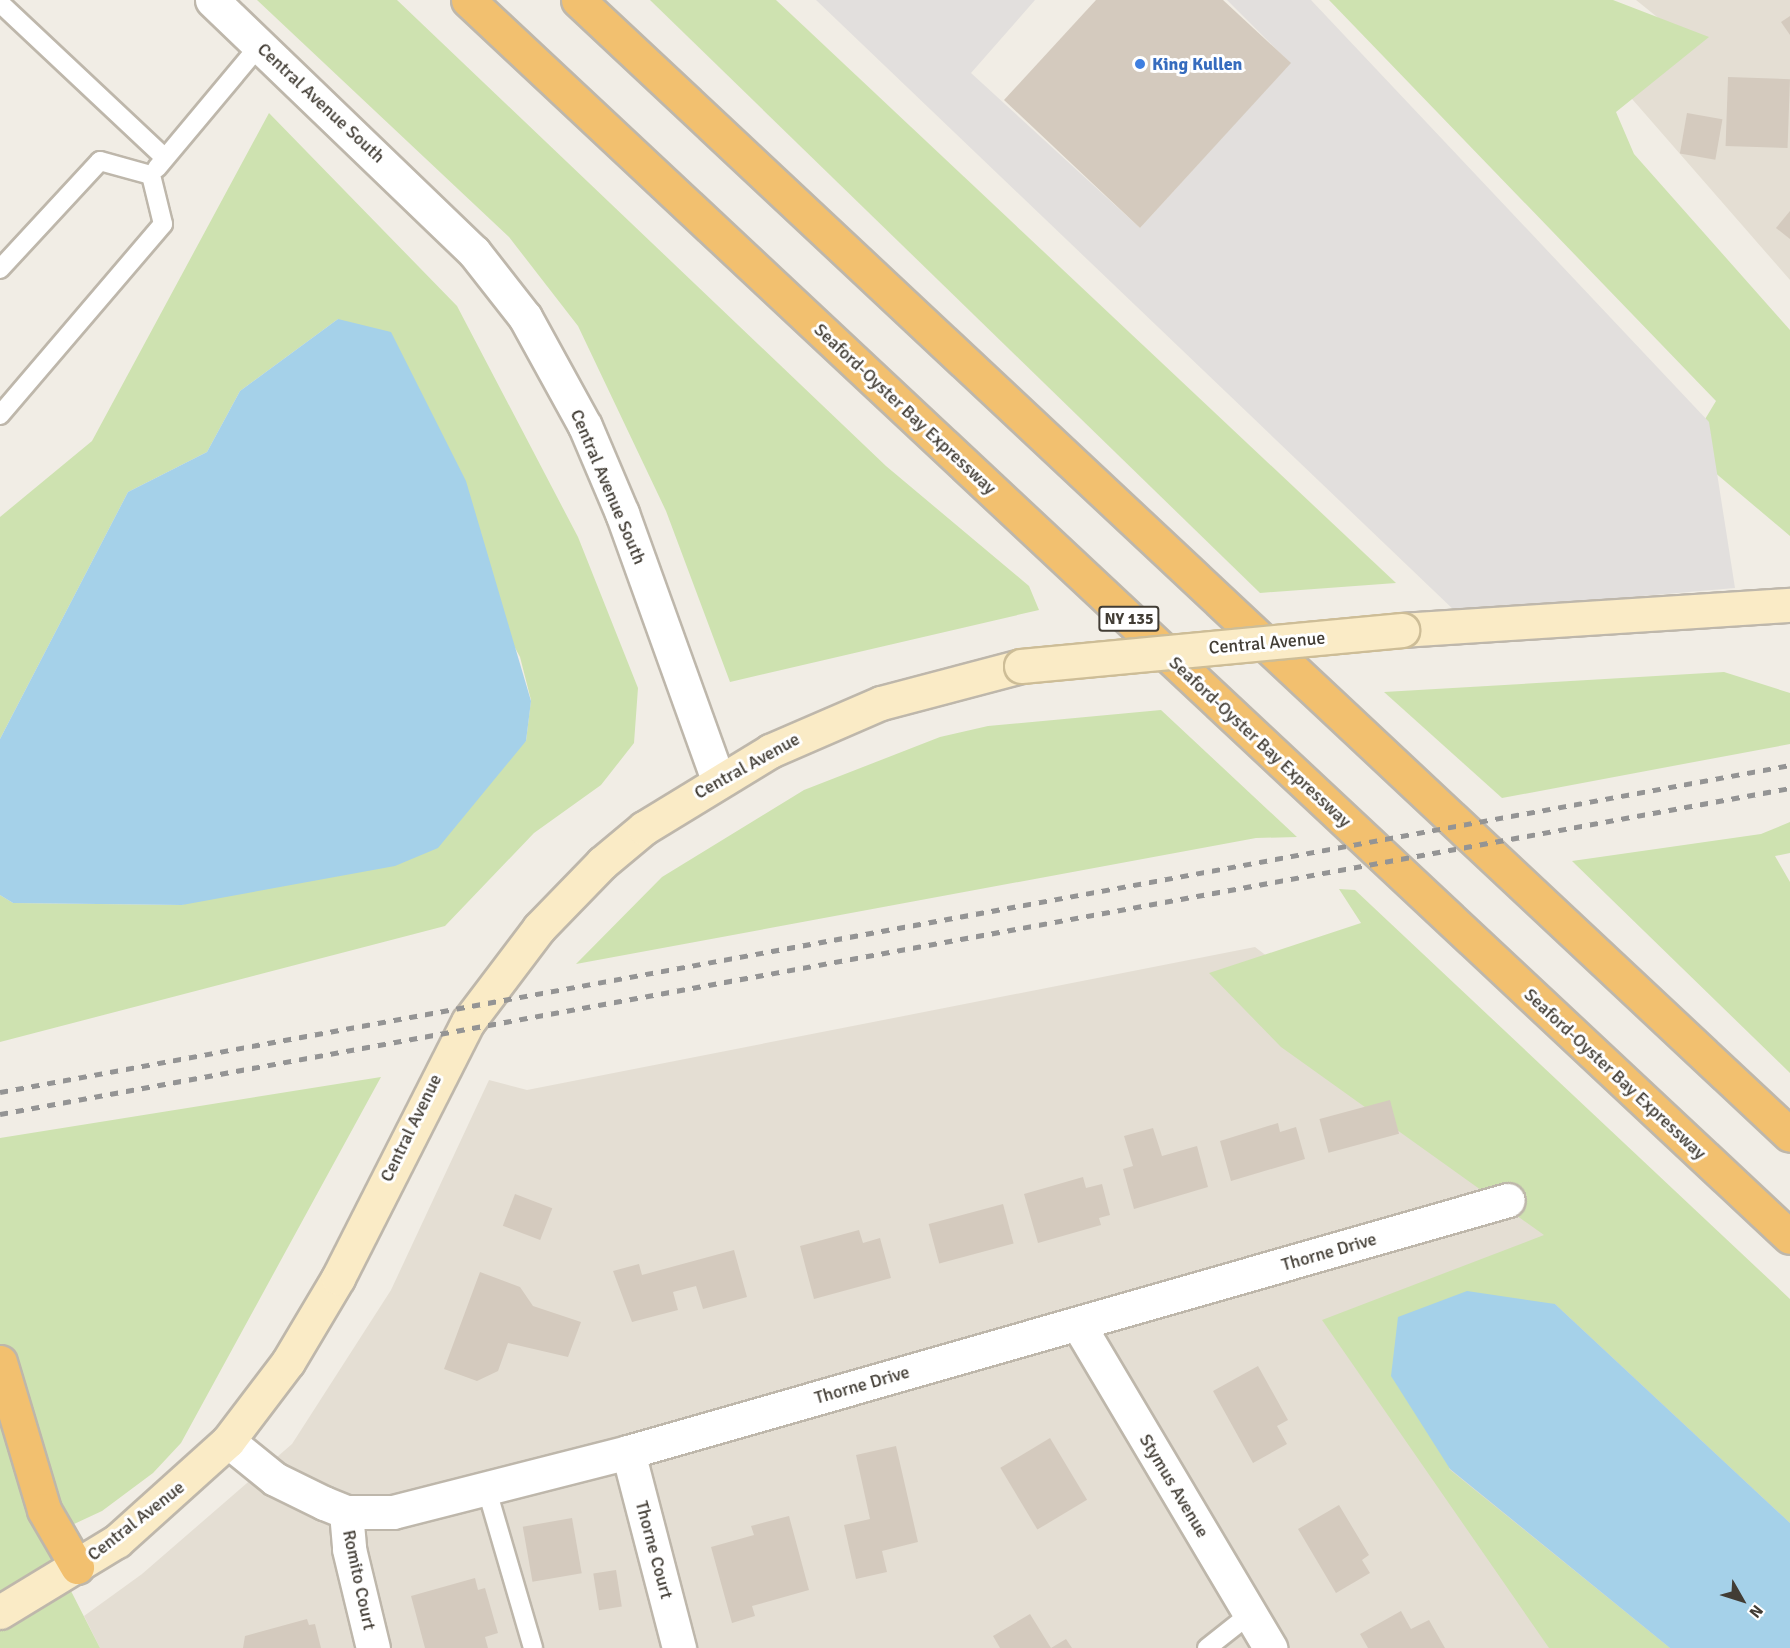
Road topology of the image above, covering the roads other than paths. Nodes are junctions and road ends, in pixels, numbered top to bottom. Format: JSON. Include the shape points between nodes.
{"nodes":[{"id":1,"x":212,"y":0,"type":"edge"},
{"id":2,"x":468,"y":0,"type":"edge"},
{"id":3,"x":578,"y":0,"type":"edge"},
{"id":4,"x":0,"y":3,"type":"edge"},
{"id":5,"x":260,"y":45,"type":"junction"},
{"id":6,"x":165,"y":158,"type":"junction"},
{"id":7,"x":151,"y":175,"type":"junction"},
{"id":8,"x":0,"y":268,"type":"edge"},
{"id":9,"x":0,"y":415,"type":"edge"},
{"id":10,"x":1790,"y":605,"type":"edge"},
{"id":11,"x":718,"y":778,"type":"junction"},
{"id":12,"x":1790,"y":1134,"type":"edge"},
{"id":13,"x":1508,"y":1200,"type":"dead end"},
{"id":14,"x":1790,"y":1237,"type":"edge"},
{"id":15,"x":1078,"y":1324,"type":"junction"},
{"id":16,"x":0,"y":1362,"type":"edge"},
{"id":17,"x":228,"y":1441,"type":"junction"},
{"id":18,"x":628,"y":1452,"type":"junction"},
{"id":19,"x":486,"y":1487,"type":"junction"},
{"id":20,"x":346,"y":1512,"type":"junction"},
{"id":21,"x":77,"y":1567,"type":"junction"},
{"id":22,"x":0,"y":1612,"type":"edge"},
{"id":23,"x":1250,"y":1614,"type":"junction"},
{"id":24,"x":373,"y":1648,"type":"edge"},
{"id":25,"x":533,"y":1648,"type":"edge"},
{"id":26,"x":680,"y":1648,"type":"edge"},
{"id":27,"x":1207,"y":1648,"type":"edge"},
{"id":28,"x":1270,"y":1648,"type":"edge"}],
"edges":[{"from":1,"to":5,"type":"street","name":"Central Avenue South"},
{"from":2,"to":14,"type":"highway","name":"Seaford-Oyster Bay Expressway","number":"NY 135"},
{"from":3,"to":12,"type":"highway"},
{"from":4,"to":6,"type":"lane"},
{"from":5,"to":6,"type":"lane"},
{"from":5,"to":11,"type":"street","name":"Central Avenue South","via":[[474,252],[525,317],[585,426],[622,513]]},
{"from":6,"to":7,"type":"lane"},
{"from":7,"to":8,"type":"lane","via":[[100,160]]},
{"from":7,"to":9,"type":"lane","via":[[163,224]]},
{"from":10,"to":11,"type":"main road","name":"Central Avenue","bridge":true,"via":[[1402,630],[1021,666],[881,704]]},
{"from":11,"to":17,"type":"main road","name":"Central Avenue","via":[[602,863],[539,928],[485,997],[447,1055],[333,1287],[288,1362]]},
{"from":13,"to":15,"type":"street","name":"Thorne Drive"},
{"from":15,"to":18,"type":"street","name":"Thorne Drive"},
{"from":15,"to":23,"type":"street","name":"Stymus Avenue"},
{"from":16,"to":21,"type":"highway","via":[[44,1510]]},
{"from":17,"to":20,"type":"street","name":"Thorne Drive","via":[[275,1479]]},
{"from":17,"to":21,"type":"main road","name":"Central Avenue","via":[[156,1510]]},
{"from":18,"to":19,"type":"street","name":"Thorne Drive"},
{"from":18,"to":26,"type":"street","name":"Thorne Court"},
{"from":19,"to":20,"type":"street","name":"Thorne Drive","via":[[393,1512]]},
{"from":19,"to":25,"type":"lane"},
{"from":20,"to":24,"type":"street","name":"Romito Court","via":[[349,1549]]},
{"from":21,"to":22,"type":"main road","name":"Central Avenue"},
{"from":23,"to":27,"type":"lane"},
{"from":23,"to":28,"type":"street","name":"Stymus Avenue"}]}
